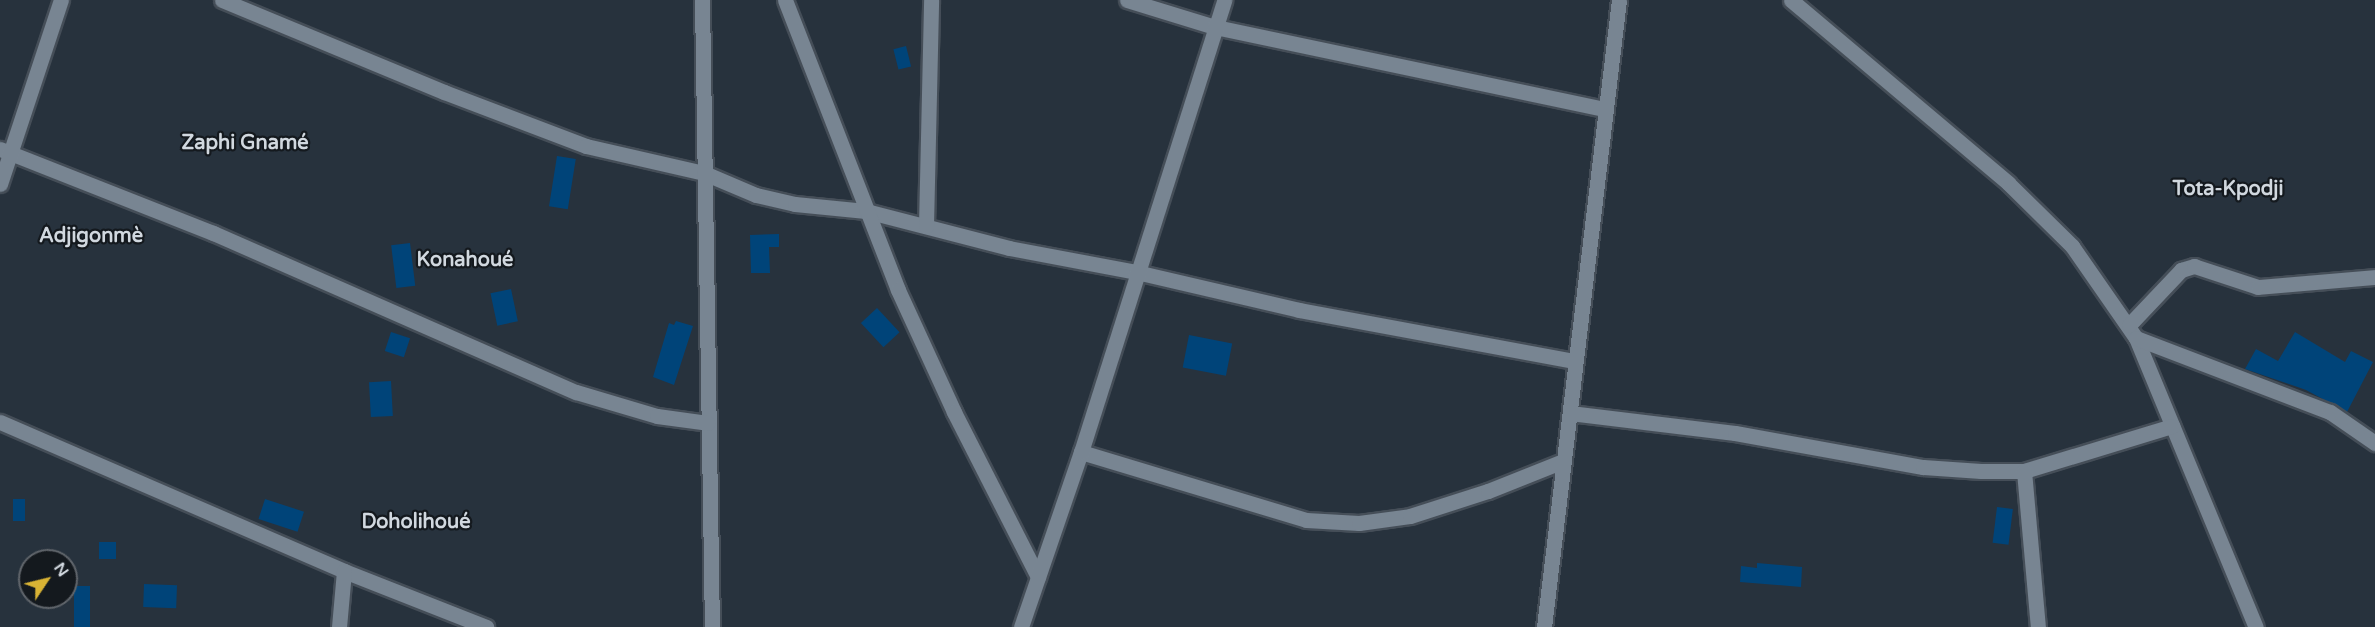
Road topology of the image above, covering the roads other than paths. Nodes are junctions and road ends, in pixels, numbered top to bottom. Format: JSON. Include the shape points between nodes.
{"nodes":[{"id":1,"x":62,"y":0,"type":"edge"},
{"id":2,"x":222,"y":0,"type":"edge"},
{"id":3,"x":702,"y":0,"type":"edge"},
{"id":4,"x":785,"y":0,"type":"edge"},
{"id":5,"x":931,"y":0,"type":"edge"},
{"id":6,"x":1127,"y":0,"type":"edge"},
{"id":7,"x":1224,"y":0,"type":"edge"},
{"id":8,"x":1619,"y":0,"type":"edge"},
{"id":9,"x":1791,"y":0,"type":"edge"},
{"id":10,"x":1215,"y":27,"type":"junction"},
{"id":11,"x":1604,"y":109,"type":"junction"},
{"id":12,"x":5,"y":151,"type":"edge"},
{"id":13,"x":704,"y":173,"type":"junction"},
{"id":14,"x":0,"y":184,"type":"edge"},
{"id":15,"x":866,"y":211,"type":"junction"},
{"id":16,"x":926,"y":226,"type":"junction"},
{"id":17,"x":1136,"y":272,"type":"junction"},
{"id":18,"x":2375,"y":276,"type":"edge"},
{"id":19,"x":2132,"y":331,"type":"junction"},
{"id":20,"x":1575,"y":361,"type":"junction"},
{"id":21,"x":1570,"y":413,"type":"junction"},
{"id":22,"x":0,"y":422,"type":"edge"},
{"id":23,"x":708,"y":423,"type":"junction"},
{"id":24,"x":2172,"y":426,"type":"junction"},
{"id":25,"x":2375,"y":443,"type":"edge"},
{"id":26,"x":1081,"y":452,"type":"junction"},
{"id":27,"x":1563,"y":461,"type":"junction"},
{"id":28,"x":2024,"y":471,"type":"junction"},
{"id":29,"x":344,"y":571,"type":"junction"},
{"id":30,"x":1038,"y":577,"type":"junction"},
{"id":31,"x":339,"y":627,"type":"edge"},
{"id":32,"x":486,"y":627,"type":"edge"},
{"id":33,"x":712,"y":627,"type":"edge"},
{"id":34,"x":1021,"y":627,"type":"edge"},
{"id":35,"x":1544,"y":627,"type":"edge"},
{"id":36,"x":2038,"y":627,"type":"edge"},
{"id":37,"x":2256,"y":627,"type":"edge"}],
"edges":[{"from":1,"to":12,"type":"street"},
{"from":2,"to":13,"type":"street","via":[[586,146]]},
{"from":3,"to":13,"type":"street"},
{"from":4,"to":15,"type":"street"},
{"from":5,"to":16,"type":"street"},
{"from":6,"to":10,"type":"street"},
{"from":7,"to":10,"type":"street"},
{"from":8,"to":11,"type":"street"},
{"from":9,"to":19,"type":"street","via":[[2031,204],[2072,246]]},
{"from":10,"to":11,"type":"street"},
{"from":10,"to":17,"type":"street"},
{"from":11,"to":20,"type":"street"},
{"from":12,"to":14,"type":"street"},
{"from":12,"to":23,"type":"street","via":[[213,233],[576,392],[657,416]]},
{"from":13,"to":15,"type":"street","via":[[756,195],[795,204]]},
{"from":13,"to":23,"type":"street"},
{"from":15,"to":16,"type":"street"},
{"from":15,"to":30,"type":"street","via":[[954,412]]},
{"from":16,"to":17,"type":"street","via":[[1010,248]]},
{"from":17,"to":20,"type":"street","via":[[1299,310]]},
{"from":17,"to":26,"type":"street"},
{"from":18,"to":19,"type":"street","via":[[2258,287],[2194,266],[2181,270]]},
{"from":19,"to":24,"type":"street"},
{"from":19,"to":25,"type":"street","via":[[2330,412]]},
{"from":20,"to":21,"type":"street"},
{"from":21,"to":27,"type":"street"},
{"from":21,"to":28,"type":"street","via":[[1735,433],[1923,467]]},
{"from":22,"to":29,"type":"street"},
{"from":23,"to":33,"type":"street"},
{"from":24,"to":28,"type":"street"},
{"from":24,"to":37,"type":"street"},
{"from":26,"to":27,"type":"street","via":[[1306,520],[1359,523],[1410,516]]},
{"from":26,"to":30,"type":"street"},
{"from":27,"to":35,"type":"street"},
{"from":28,"to":36,"type":"street"},
{"from":29,"to":31,"type":"street"},
{"from":29,"to":32,"type":"street"},
{"from":30,"to":34,"type":"street"}]}
